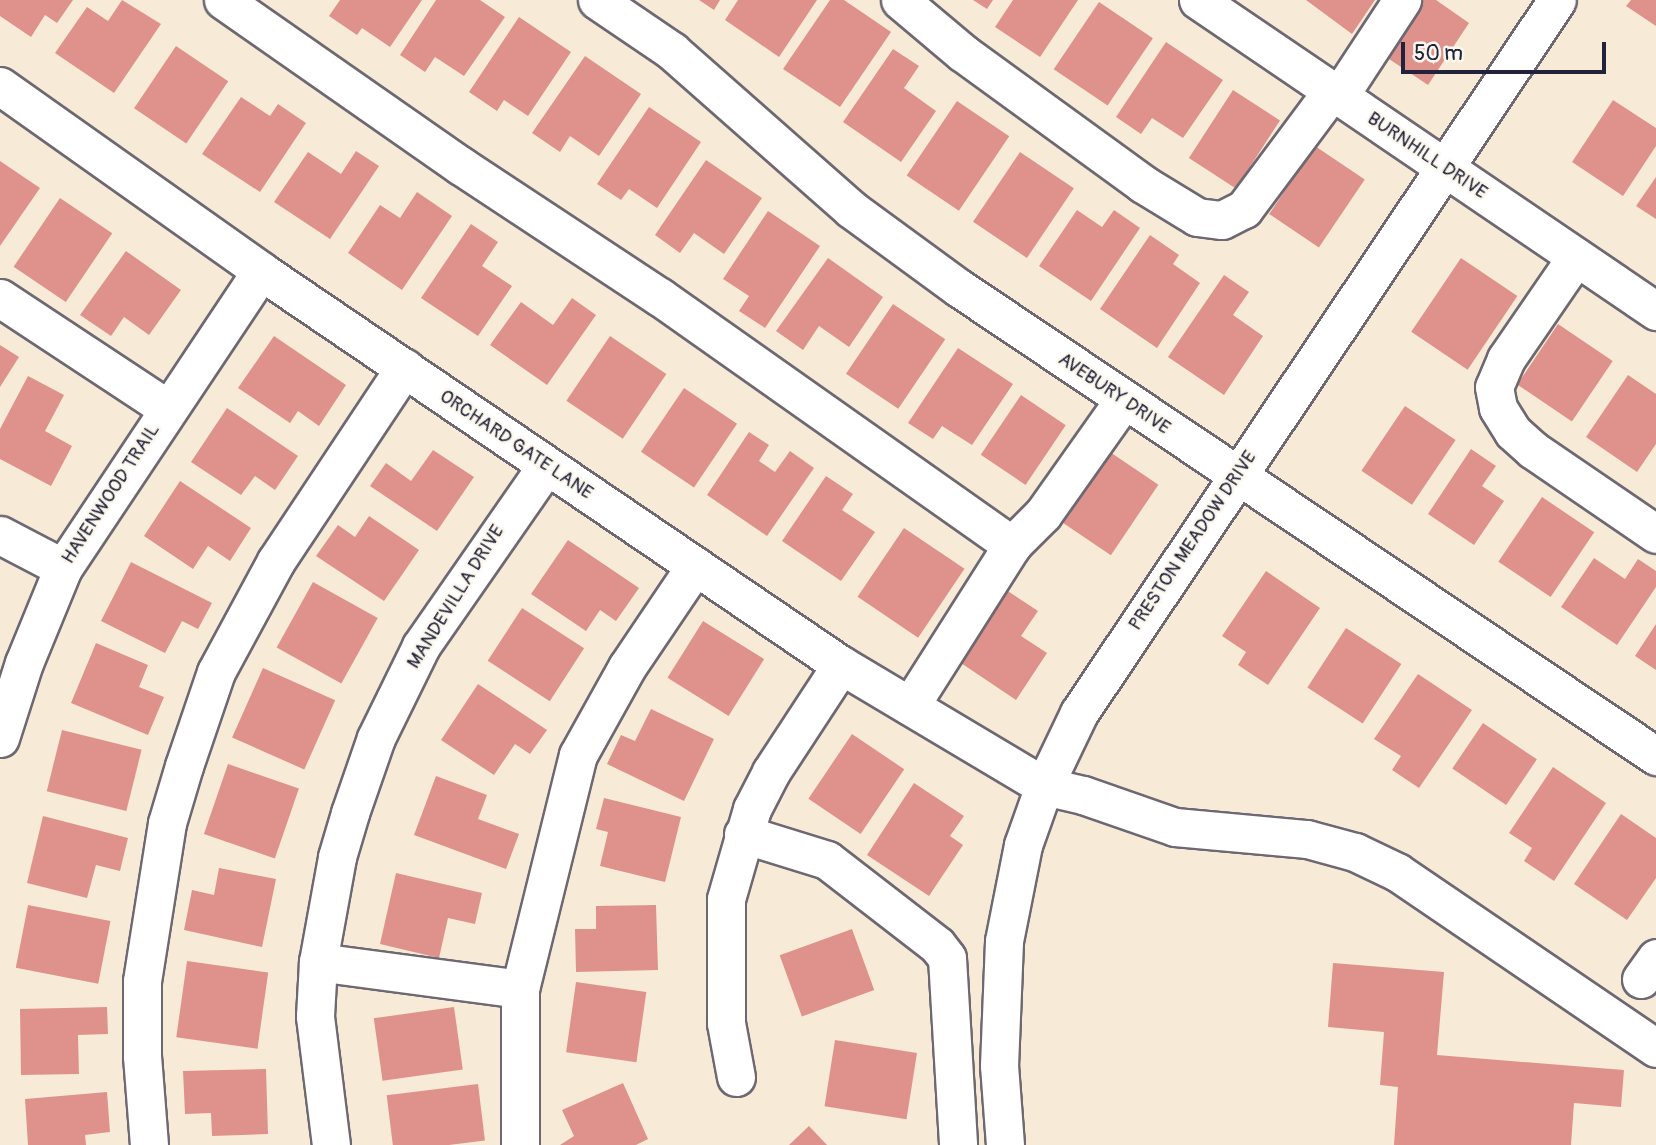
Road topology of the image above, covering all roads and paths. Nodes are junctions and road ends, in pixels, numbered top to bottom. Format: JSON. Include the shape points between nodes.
{"nodes":[{"id":1,"x":223,"y":0,"type":"edge"},
{"id":2,"x":597,"y":0,"type":"edge"},
{"id":3,"x":900,"y":0,"type":"edge"},
{"id":4,"x":1198,"y":0,"type":"edge"},
{"id":5,"x":1402,"y":0,"type":"edge"},
{"id":6,"x":1557,"y":0,"type":"edge"},
{"id":7,"x":0,"y":86,"type":"edge"},
{"id":8,"x":1335,"y":94,"type":"junction"},
{"id":9,"x":1444,"y":168,"type":"junction"},
{"id":10,"x":1576,"y":257,"type":"junction"},
{"id":11,"x":261,"y":271,"type":"junction"},
{"id":12,"x":0,"y":299,"type":"edge"},
{"id":13,"x":1656,"y":311,"type":"edge"},
{"id":14,"x":404,"y":368,"type":"junction"},
{"id":15,"x":1123,"y":401,"type":"junction"},
{"id":16,"x":167,"y":408,"type":"junction"},
{"id":17,"x":545,"y":466,"type":"junction"},
{"id":18,"x":1235,"y":477,"type":"junction"},
{"id":19,"x":1656,"y":534,"type":"edge"},
{"id":20,"x":0,"y":535,"type":"edge"},
{"id":21,"x":1012,"y":545,"type":"junction"},
{"id":22,"x":695,"y":566,"type":"junction"},
{"id":23,"x":63,"y":568,"type":"junction"},
{"id":24,"x":841,"y":665,"type":"junction"},
{"id":25,"x":910,"y":706,"type":"junction"},
{"id":26,"x":1,"y":730,"type":"edge"},
{"id":27,"x":1656,"y":756,"type":"edge"},
{"id":28,"x":1044,"y":786,"type":"junction"},
{"id":29,"x":743,"y":835,"type":"junction"},
{"id":30,"x":318,"y":962,"type":"junction"},
{"id":31,"x":520,"y":989,"type":"junction"},
{"id":32,"x":1656,"y":1048,"type":"edge"},
{"id":33,"x":736,"y":1077,"type":"dead end"},
{"id":34,"x":149,"y":1145,"type":"edge"},
{"id":35,"x":331,"y":1145,"type":"edge"},
{"id":36,"x":520,"y":1145,"type":"edge"},
{"id":37,"x":958,"y":1145,"type":"edge"},
{"id":38,"x":1005,"y":1145,"type":"edge"}],
"edges":[{"from":1,"to":21,"type":"street","via":[[427,144],[660,297]]},
{"from":2,"to":15,"type":"street","name":"AVEBURY DRIVE","via":[[672,51],[851,209]]},
{"from":3,"to":8,"type":"street","via":[[974,61],[1196,217],[1222,220],[1244,209]]},
{"from":4,"to":8,"type":"street","name":"BURNHILL DRIVE"},
{"from":5,"to":8,"type":"street"},
{"from":6,"to":9,"type":"street","name":"PRESTON MEADOW DRIVE"},
{"from":7,"to":11,"type":"street","name":"ORCHARD GATE LANE"},
{"from":8,"to":9,"type":"street","name":"BURNHILL DRIVE"},
{"from":9,"to":10,"type":"street","name":"BURNHILL DRIVE"},
{"from":9,"to":18,"type":"street","name":"PRESTON MEADOW DRIVE"},
{"from":10,"to":13,"type":"street","name":"BURNHILL DRIVE"},
{"from":10,"to":19,"type":"street","via":[[1506,359],[1494,387],[1498,408],[1513,432],[1533,450]]},
{"from":11,"to":14,"type":"street","name":"ORCHARD GATE LANE"},
{"from":11,"to":16,"type":"street","name":"HAVENWOOD TRAIL"},
{"from":12,"to":16,"type":"street"},
{"from":14,"to":17,"type":"street","name":"ORCHARD GATE LANE"},
{"from":14,"to":34,"type":"street","via":[[276,561],[216,673],[184,766],[167,823],[142,981]]},
{"from":15,"to":18,"type":"street","name":"AVEBURY DRIVE"},
{"from":15,"to":21,"type":"street","via":[[1043,514]]},
{"from":16,"to":23,"type":"street","name":"HAVENWOOD TRAIL"},
{"from":17,"to":22,"type":"street","name":"ORCHARD GATE LANE"},
{"from":17,"to":30,"type":"street","name":"MANDEVILLA DRIVE","via":[[421,646],[376,738],[337,857]]},
{"from":18,"to":27,"type":"street","name":"AVEBURY DRIVE"},
{"from":18,"to":28,"type":"street","name":"PRESTON MEADOW DRIVE","via":[[1079,713]]},
{"from":20,"to":23,"type":"street"},
{"from":21,"to":25,"type":"street"},
{"from":22,"to":24,"type":"street","name":"ORCHARD GATE LANE"},
{"from":22,"to":31,"type":"street","via":[[627,667],[578,755]]},
{"from":23,"to":26,"type":"street","name":"HAVENWOOD TRAIL"},
{"from":24,"to":25,"type":"street","name":"ORCHARD GATE LANE"},
{"from":24,"to":29,"type":"street","via":[[771,772]]},
{"from":25,"to":28,"type":"street","name":"ORCHARD GATE LANE"},
{"from":28,"to":32,"type":"street","name":"ORCHARD GATE LANE","via":[[1083,794],[1175,827],[1307,839],[1355,852],[1397,872]]},
{"from":28,"to":38,"type":"street","name":"PRESTON MEADOW DRIVE","via":[[1023,845],[1004,941],[999,1066]]},
{"from":29,"to":33,"type":"street","via":[[726,911],[726,1023]]},
{"from":29,"to":37,"type":"street","via":[[827,860],[937,945],[947,958]]},
{"from":30,"to":31,"type":"street"},
{"from":30,"to":35,"type":"street","name":"MANDEVILLA DRIVE","via":[[315,1016]]},
{"from":31,"to":36,"type":"street"}]}
